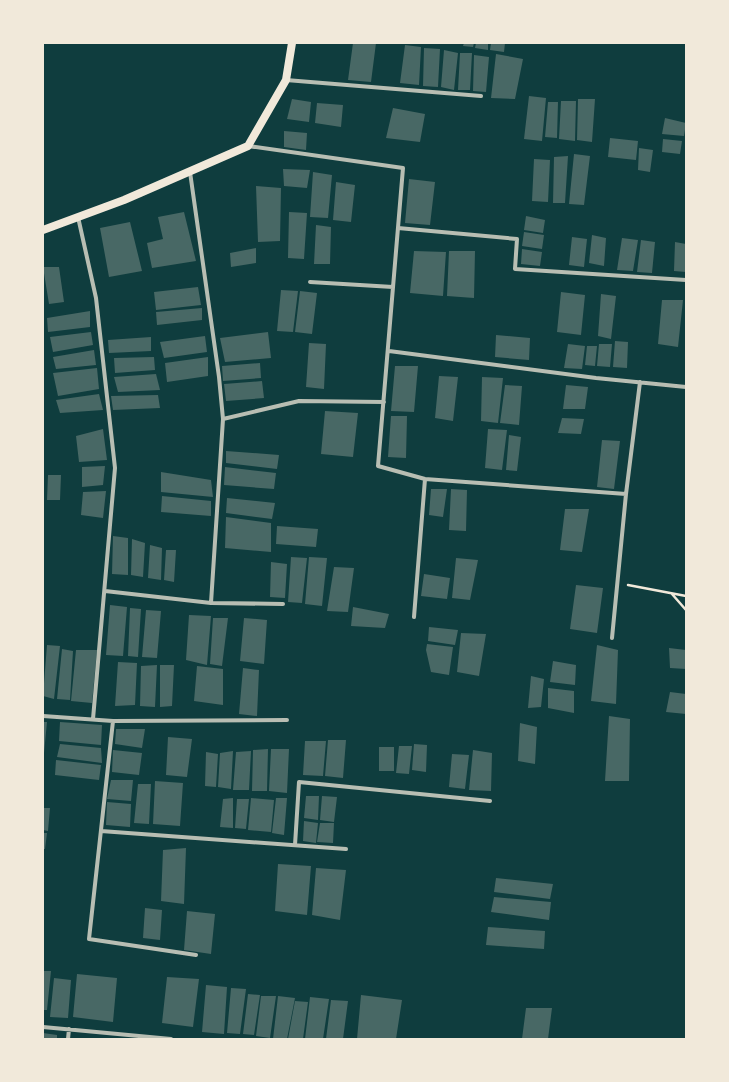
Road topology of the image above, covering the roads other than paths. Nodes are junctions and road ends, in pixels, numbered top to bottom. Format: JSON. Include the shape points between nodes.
{"nodes":[{"id":1,"x":292,"y":43,"type":"edge"},
{"id":2,"x":286,"y":80,"type":"junction"},
{"id":3,"x":481,"y":96,"type":"dead end"},
{"id":4,"x":248,"y":146,"type":"junction"},
{"id":5,"x":190,"y":172,"type":"junction"},
{"id":6,"x":78,"y":217,"type":"junction"},
{"id":7,"x":398,"y":228,"type":"junction"},
{"id":8,"x":43,"y":230,"type":"edge"},
{"id":9,"x":686,"y":280,"type":"edge"},
{"id":10,"x":310,"y":282,"type":"dead end"},
{"id":11,"x":393,"y":287,"type":"junction"},
{"id":12,"x":388,"y":351,"type":"junction"},
{"id":13,"x":640,"y":382,"type":"junction"},
{"id":14,"x":686,"y":387,"type":"edge"},
{"id":15,"x":384,"y":402,"type":"junction"},
{"id":16,"x":222,"y":419,"type":"junction"},
{"id":17,"x":426,"y":479,"type":"junction"},
{"id":18,"x":626,"y":494,"type":"junction"},
{"id":19,"x":105,"y":591,"type":"junction"},
{"id":20,"x":211,"y":603,"type":"junction"},
{"id":21,"x":283,"y":604,"type":"dead end"},
{"id":22,"x":414,"y":617,"type":"dead end"},
{"id":23,"x":612,"y":638,"type":"dead end"},
{"id":24,"x":43,"y":716,"type":"edge"},
{"id":25,"x":93,"y":719,"type":"junction"},
{"id":26,"x":287,"y":720,"type":"dead end"},
{"id":27,"x":113,"y":721,"type":"junction"},
{"id":28,"x":490,"y":801,"type":"dead end"},
{"id":29,"x":101,"y":831,"type":"junction"},
{"id":30,"x":295,"y":845,"type":"junction"},
{"id":31,"x":346,"y":849,"type":"dead end"},
{"id":32,"x":196,"y":955,"type":"dead end"},
{"id":33,"x":43,"y":1027,"type":"edge"},
{"id":34,"x":69,"y":1029,"type":"junction"},
{"id":35,"x":68,"y":1039,"type":"edge"},
{"id":36,"x":171,"y":1039,"type":"edge"}],
"edges":[{"from":1,"to":2,"type":"main road"},
{"from":2,"to":3,"type":"street"},
{"from":2,"to":4,"type":"main road"},
{"from":4,"to":5,"type":"main road"},
{"from":4,"to":7,"type":"street","via":[[403,168]]},
{"from":5,"to":6,"type":"main road"},
{"from":5,"to":16,"type":"street","via":[[219,377]]},
{"from":6,"to":8,"type":"main road"},
{"from":6,"to":19,"type":"street","via":[[96,298],[115,468]]},
{"from":7,"to":9,"type":"street","via":[[517,239],[515,269]]},
{"from":7,"to":11,"type":"street"},
{"from":10,"to":11,"type":"street"},
{"from":11,"to":12,"type":"street"},
{"from":12,"to":13,"type":"street"},
{"from":12,"to":15,"type":"street"},
{"from":13,"to":14,"type":"street"},
{"from":13,"to":18,"type":"street"},
{"from":15,"to":16,"type":"street","via":[[299,401]]},
{"from":15,"to":17,"type":"street","via":[[378,466]]},
{"from":16,"to":20,"type":"street"},
{"from":17,"to":18,"type":"street"},
{"from":17,"to":22,"type":"street"},
{"from":18,"to":23,"type":"street"},
{"from":19,"to":20,"type":"street"},
{"from":19,"to":25,"type":"street"},
{"from":20,"to":21,"type":"street"},
{"from":24,"to":25,"type":"street"},
{"from":25,"to":27,"type":"street"},
{"from":26,"to":27,"type":"street"},
{"from":27,"to":29,"type":"street"},
{"from":28,"to":30,"type":"street","via":[[299,782]]},
{"from":29,"to":30,"type":"street"},
{"from":29,"to":32,"type":"street","via":[[89,940]]},
{"from":30,"to":31,"type":"street"},
{"from":33,"to":34,"type":"street"},
{"from":34,"to":35,"type":"street"},
{"from":34,"to":36,"type":"street"}]}
